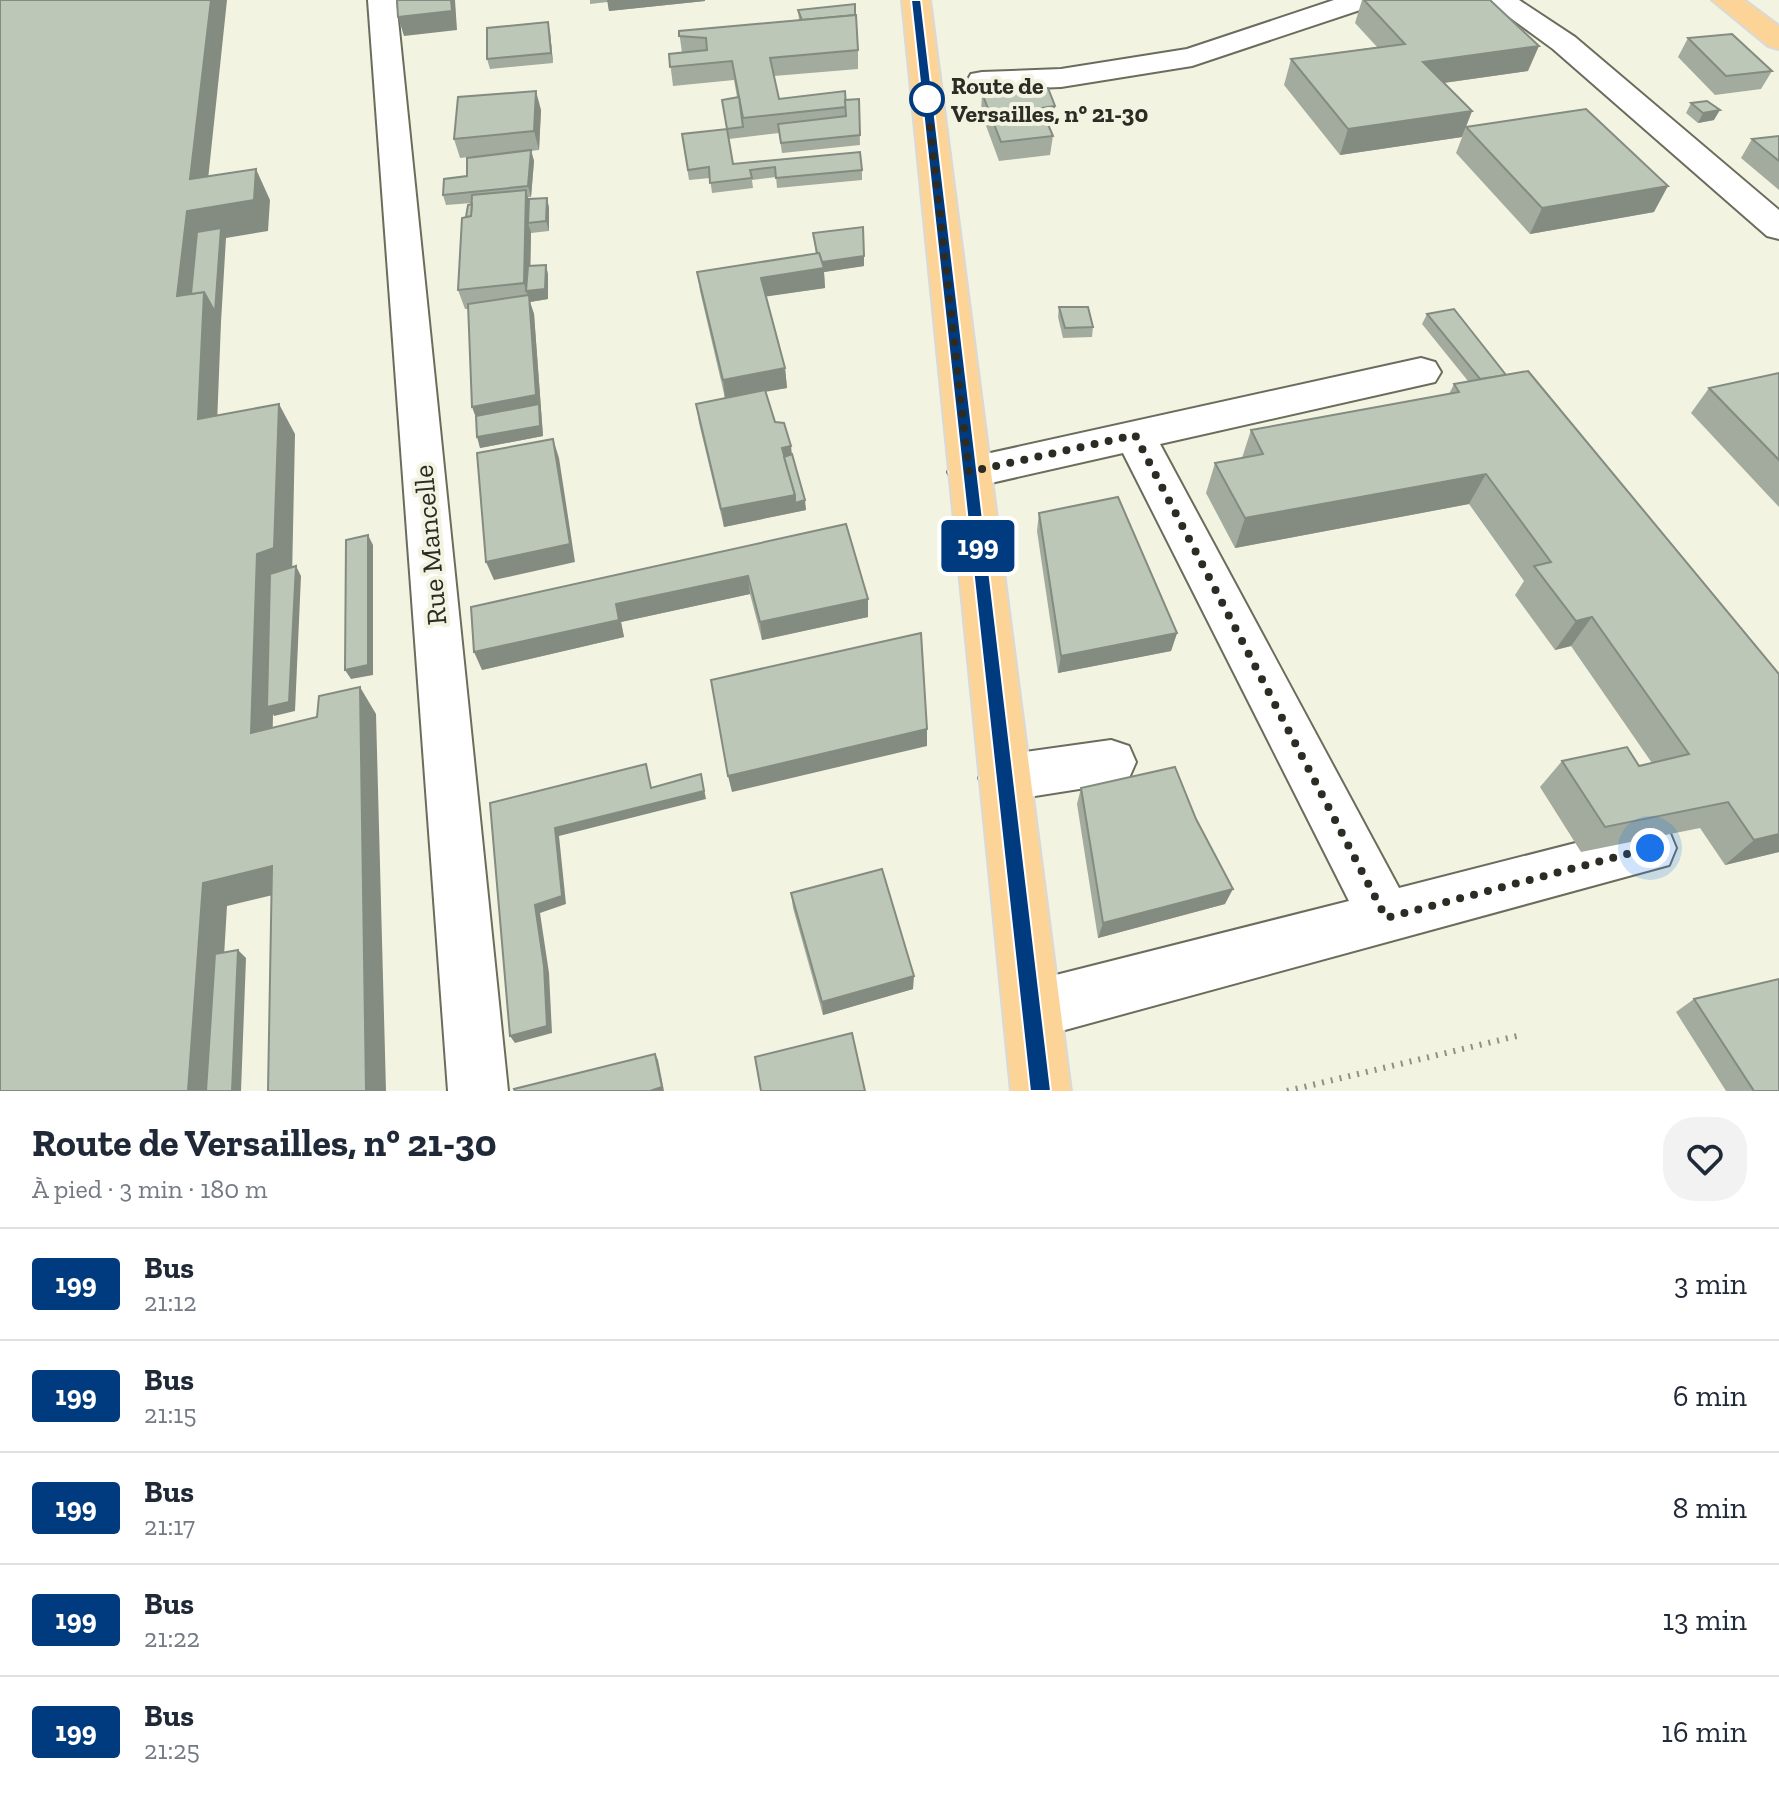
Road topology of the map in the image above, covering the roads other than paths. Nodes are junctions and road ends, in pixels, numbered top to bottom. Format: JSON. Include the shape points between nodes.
{"nodes":[{"id":1,"x":382,"y":0,"type":"edge"},
{"id":2,"x":916,"y":0,"type":"edge"},
{"id":3,"x":1362,"y":0,"type":"edge"},
{"id":4,"x":1500,"y":0,"type":"edge"},
{"id":5,"x":1726,"y":0,"type":"edge"},
{"id":6,"x":1779,"y":40,"type":"edge"},
{"id":7,"x":982,"y":81,"type":"dead end"},
{"id":8,"x":1779,"y":228,"type":"edge"},
{"id":9,"x":1421,"y":372,"type":"dead end"},
{"id":10,"x":1135,"y":435,"type":"junction"},
{"id":11,"x":969,"y":472,"type":"junction"},
{"id":12,"x":1111,"y":762,"type":"dead end"},
{"id":13,"x":1004,"y":778,"type":"junction"},
{"id":14,"x":1650,"y":848,"type":"edge"},
{"id":15,"x":1386,"y":918,"type":"junction"},
{"id":16,"x":1032,"y":1010,"type":"junction"},
{"id":17,"x":478,"y":1091,"type":"edge"},
{"id":18,"x":1041,"y":1091,"type":"edge"}],
"edges":[{"from":1,"to":17,"type":"street","name":"Rue Mancelle"},
{"from":2,"to":11,"type":"main road"},
{"from":3,"to":7,"type":"street","via":[[1192,57],[1061,78]]},
{"from":4,"to":8,"type":"street","via":[[1564,43]]},
{"from":5,"to":6,"type":"main road"},
{"from":9,"to":10,"type":"street"},
{"from":10,"to":11,"type":"street"},
{"from":10,"to":15,"type":"street"},
{"from":11,"to":13,"type":"main road"},
{"from":12,"to":13,"type":"street"},
{"from":13,"to":16,"type":"main road"},
{"from":14,"to":15,"type":"street"},
{"from":15,"to":16,"type":"street"},
{"from":16,"to":18,"type":"main road"}]}
